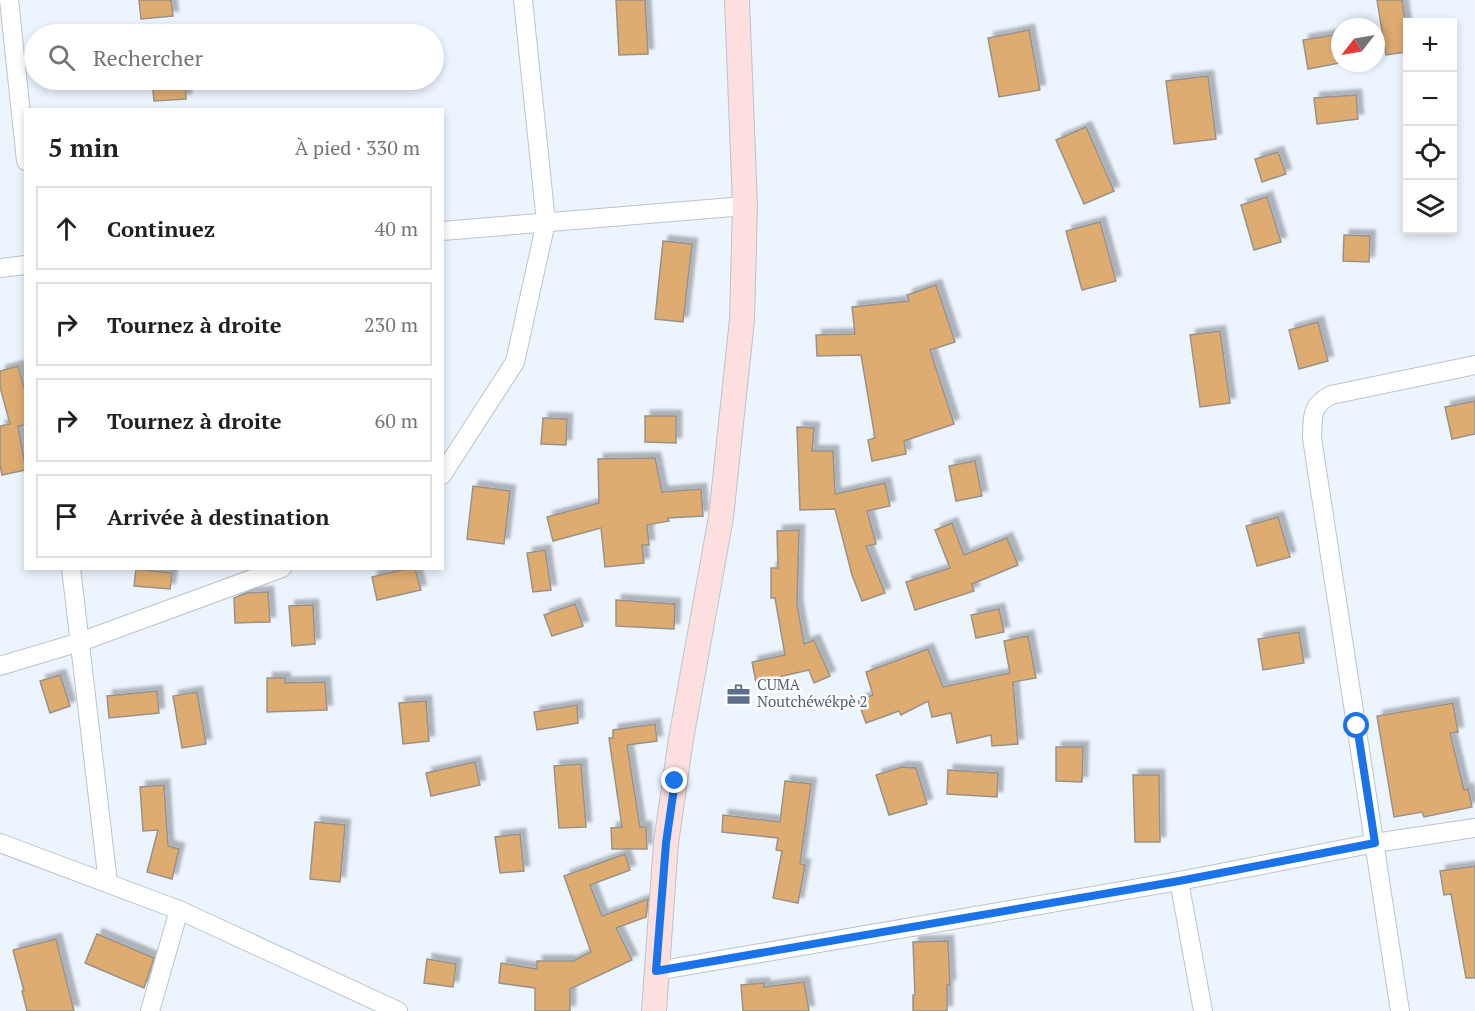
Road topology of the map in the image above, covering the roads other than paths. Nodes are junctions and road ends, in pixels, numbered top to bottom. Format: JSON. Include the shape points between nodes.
{"nodes":[{"id":1,"x":9,"y":0,"type":"edge"},
{"id":2,"x":523,"y":0,"type":"edge"},
{"id":3,"x":737,"y":0,"type":"edge"},
{"id":4,"x":24,"y":142,"type":"edge"},
{"id":5,"x":745,"y":206,"type":"junction"},
{"id":6,"x":546,"y":222,"type":"junction"},
{"id":7,"x":444,"y":231,"type":"edge"},
{"id":8,"x":24,"y":265,"type":"edge"},
{"id":9,"x":0,"y":268,"type":"edge"},
{"id":10,"x":1475,"y":365,"type":"edge"},
{"id":11,"x":444,"y":472,"type":"edge"},
{"id":12,"x":71,"y":570,"type":"edge"},
{"id":13,"x":277,"y":570,"type":"edge"},
{"id":14,"x":80,"y":642,"type":"junction"},
{"id":15,"x":0,"y":666,"type":"edge"},
{"id":16,"x":1475,"y":828,"type":"edge"},
{"id":17,"x":0,"y":843,"type":"edge"},
{"id":18,"x":1375,"y":843,"type":"junction"},
{"id":19,"x":1179,"y":881,"type":"junction"},
{"id":20,"x":108,"y":884,"type":"junction"},
{"id":21,"x":178,"y":910,"type":"junction"},
{"id":22,"x":656,"y":971,"type":"junction"},
{"id":23,"x":150,"y":1011,"type":"edge"},
{"id":24,"x":398,"y":1011,"type":"edge"},
{"id":25,"x":654,"y":1011,"type":"edge"},
{"id":26,"x":1203,"y":1011,"type":"edge"},
{"id":27,"x":1400,"y":1011,"type":"edge"}],
"edges":[{"from":1,"to":4,"type":"street"},
{"from":2,"to":6,"type":"street"},
{"from":3,"to":5,"type":"main road"},
{"from":5,"to":6,"type":"street"},
{"from":5,"to":22,"type":"main road","via":[[742,320],[729,451],[720,528],[669,820]]},
{"from":6,"to":7,"type":"street"},
{"from":6,"to":11,"type":"street","via":[[515,362]]},
{"from":8,"to":9,"type":"street"},
{"from":10,"to":18,"type":"street","via":[[1338,393],[1319,401],[1313,413],[1312,438]]},
{"from":12,"to":14,"type":"street"},
{"from":13,"to":14,"type":"street"},
{"from":14,"to":15,"type":"street"},
{"from":14,"to":20,"type":"street"},
{"from":16,"to":18,"type":"street"},
{"from":17,"to":20,"type":"street"},
{"from":18,"to":19,"type":"street"},
{"from":18,"to":27,"type":"street"},
{"from":19,"to":22,"type":"street"},
{"from":19,"to":26,"type":"street"},
{"from":20,"to":21,"type":"street"},
{"from":21,"to":23,"type":"street"},
{"from":21,"to":24,"type":"street"},
{"from":22,"to":25,"type":"main road"}]}
